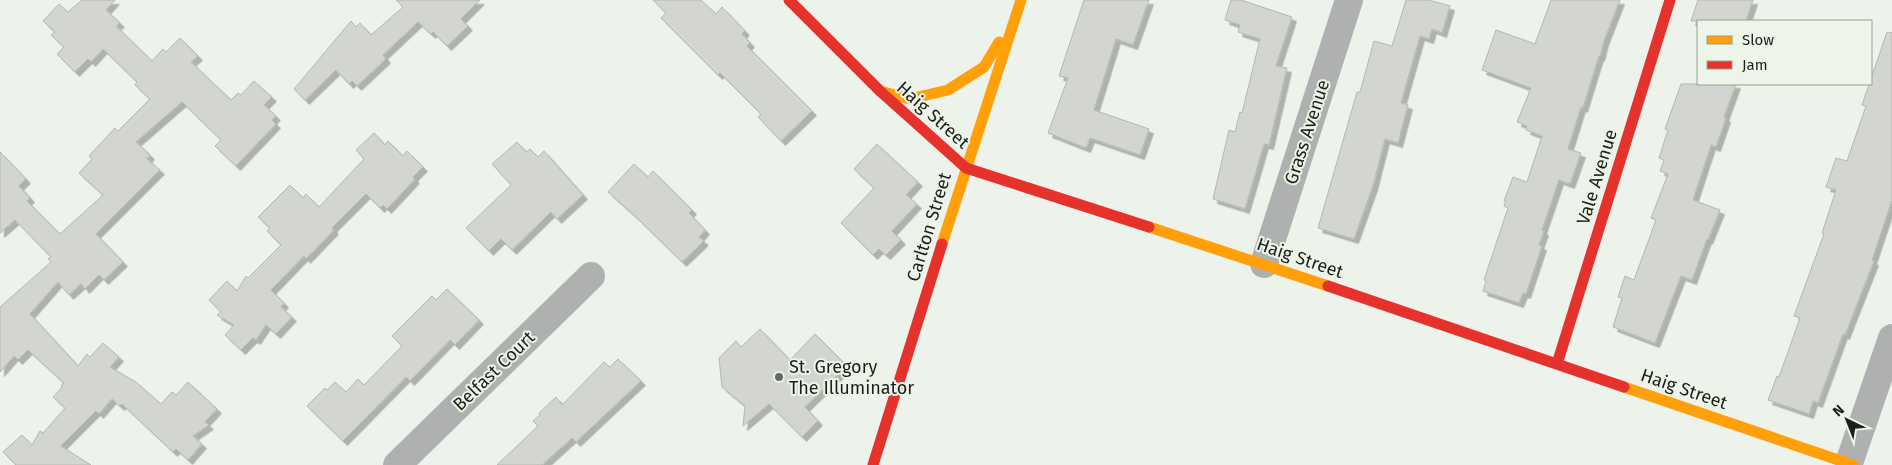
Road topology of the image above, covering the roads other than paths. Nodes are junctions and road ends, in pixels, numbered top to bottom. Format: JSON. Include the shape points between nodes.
{"nodes":[{"id":1,"x":788,"y":0,"type":"edge"},
{"id":2,"x":1021,"y":0,"type":"edge"},
{"id":3,"x":1349,"y":0,"type":"edge"},
{"id":4,"x":1670,"y":0,"type":"edge"},
{"id":5,"x":1017,"y":13,"type":"junction"},
{"id":6,"x":880,"y":91,"type":"junction"},
{"id":7,"x":966,"y":168,"type":"junction"},
{"id":8,"x":1264,"y":264,"type":"junction"},
{"id":9,"x":591,"y":276,"type":"dead end"},
{"id":10,"x":1892,"y":338,"type":"edge"},
{"id":11,"x":1557,"y":364,"type":"junction"},
{"id":12,"x":1851,"y":464,"type":"edge"},
{"id":13,"x":397,"y":465,"type":"edge"},
{"id":14,"x":872,"y":465,"type":"edge"}],
"edges":[{"from":1,"to":6,"type":"street","name":"Haig Street"},
{"from":2,"to":5,"type":"street","name":"Carlton Street"},
{"from":3,"to":8,"type":"street","name":"Grass Avenue"},
{"from":4,"to":11,"type":"street","name":"Vale Avenue"},
{"from":5,"to":6,"type":"street","via":[[984,67],[948,90],[910,98]]},
{"from":5,"to":7,"type":"street","name":"Carlton Street"},
{"from":6,"to":7,"type":"street","name":"Haig Street"},
{"from":7,"to":8,"type":"street","name":"Haig Street"},
{"from":7,"to":14,"type":"street","name":"Carlton Street"},
{"from":8,"to":11,"type":"street","name":"Haig Street"},
{"from":9,"to":13,"type":"street","name":"Belfast Court"},
{"from":10,"to":12,"type":"street"},
{"from":11,"to":12,"type":"street","name":"Haig Street"}]}
